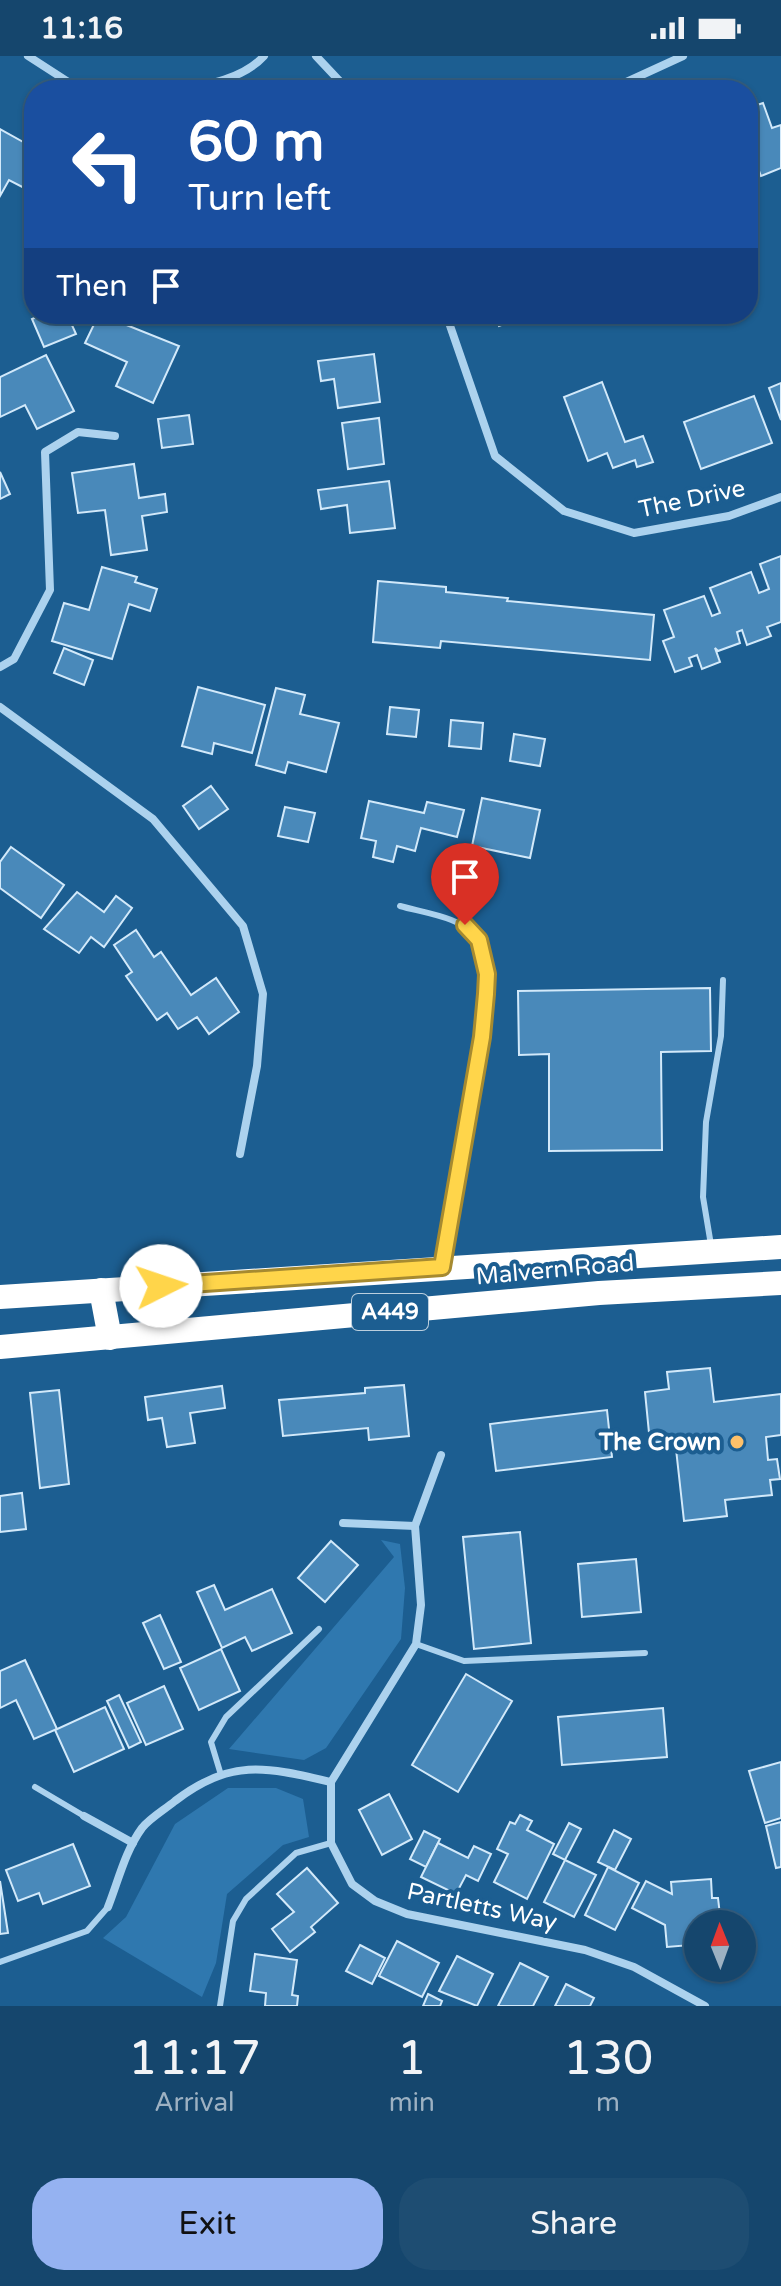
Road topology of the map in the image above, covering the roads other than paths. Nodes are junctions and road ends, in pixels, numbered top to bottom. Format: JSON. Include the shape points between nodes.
{"nodes":[{"id":1,"x":28,"y":56,"type":"edge"},
{"id":2,"x":264,"y":56,"type":"edge"},
{"id":3,"x":316,"y":56,"type":"edge"},
{"id":4,"x":683,"y":56,"type":"edge"},
{"id":5,"x":65,"y":80,"type":"edge"},
{"id":6,"x":218,"y":80,"type":"edge"},
{"id":7,"x":339,"y":80,"type":"edge"},
{"id":8,"x":631,"y":80,"type":"edge"},
{"id":9,"x":449,"y":324,"type":"edge"},
{"id":10,"x":115,"y":436,"type":"dead end"},
{"id":11,"x":781,"y":497,"type":"edge"},
{"id":12,"x":0,"y":667,"type":"edge"},
{"id":13,"x":0,"y":707,"type":"edge"},
{"id":14,"x":400,"y":906,"type":"dead end"},
{"id":15,"x":723,"y":980,"type":"dead end"},
{"id":16,"x":240,"y":1154,"type":"dead end"},
{"id":17,"x":781,"y":1247,"type":"edge"},
{"id":18,"x":712,"y":1249,"type":"junction"},
{"id":19,"x":442,"y":1267,"type":"junction"},
{"id":20,"x":781,"y":1283,"type":"edge"},
{"id":21,"x":714,"y":1285,"type":"junction"},
{"id":22,"x":101,"y":1290,"type":"junction"},
{"id":23,"x":0,"y":1297,"type":"edge"},
{"id":24,"x":110,"y":1338,"type":"junction"},
{"id":25,"x":0,"y":1347,"type":"edge"},
{"id":26,"x":441,"y":1455,"type":"dead end"},
{"id":27,"x":343,"y":1523,"type":"dead end"},
{"id":28,"x":415,"y":1526,"type":"junction"},
{"id":29,"x":319,"y":1629,"type":"dead end"},
{"id":30,"x":416,"y":1644,"type":"junction"},
{"id":31,"x":645,"y":1653,"type":"dead end"},
{"id":32,"x":221,"y":1775,"type":"junction"},
{"id":33,"x":331,"y":1782,"type":"junction"},
{"id":34,"x":35,"y":1787,"type":"dead end"},
{"id":35,"x":84,"y":1816,"type":"joint"},
{"id":36,"x":133,"y":1843,"type":"junction"},
{"id":37,"x":331,"y":1843,"type":"junction"},
{"id":38,"x":108,"y":1907,"type":"joint"},
{"id":39,"x":0,"y":1962,"type":"edge"},
{"id":40,"x":220,"y":2006,"type":"edge"},
{"id":41,"x":705,"y":2006,"type":"edge"}],
"edges":[{"from":1,"to":5,"type":"street"},
{"from":2,"to":6,"type":"street","via":[[252,69]]},
{"from":3,"to":7,"type":"street"},
{"from":4,"to":8,"type":"street"},
{"from":9,"to":11,"type":"street","name":"The Drive","via":[[495,456],[564,511],[634,533],[729,516]]},
{"from":10,"to":12,"type":"street","via":[[78,432],[45,452],[50,590],[14,659]]},
{"from":13,"to":16,"type":"street","via":[[153,819],[243,926],[263,994],[257,1066]]},
{"from":14,"to":19,"type":"lane","via":[[465,925],[479,940],[487,974],[482,1037]]},
{"from":15,"to":18,"type":"lane","via":[[704,1167]]},
{"from":17,"to":18,"type":"highway","name":"Malvern Road","number":"A449"},
{"from":18,"to":19,"type":"highway","name":"Malvern Road","number":"A449"},
{"from":18,"to":21,"type":"highway"},
{"from":19,"to":22,"type":"highway","name":"Malvern Road","number":"A449"},
{"from":20,"to":21,"type":"highway","name":"Malvern Road","number":"A449"},
{"from":21,"to":24,"type":"highway","name":"Malvern Road","number":"A449"},
{"from":22,"to":23,"type":"highway","name":"Malvern Road","number":"A449"},
{"from":22,"to":24,"type":"highway"},
{"from":24,"to":25,"type":"highway","name":"Malvern Road","number":"A449"},
{"from":26,"to":28,"type":"street"},
{"from":27,"to":28,"type":"street"},
{"from":28,"to":30,"type":"street","via":[[421,1605]]},
{"from":29,"to":32,"type":"lane","via":[[226,1717],[211,1742]]},
{"from":30,"to":31,"type":"lane","via":[[464,1661]]},
{"from":30,"to":33,"type":"street"},
{"from":32,"to":33,"type":"street","via":[[235,1769],[282,1771]]},
{"from":32,"to":36,"type":"street","via":[[189,1791],[143,1826]]},
{"from":33,"to":37,"type":"street","name":"Partletts Way"},
{"from":34,"to":35,"type":"lane"},
{"from":35,"to":36,"type":"street"},
{"from":36,"to":38,"type":"street"},
{"from":37,"to":40,"type":"lane","via":[[296,1853],[246,1899],[233,1921]]},
{"from":37,"to":41,"type":"street","name":"Partletts Way","via":[[352,1884],[375,1901],[407,1914],[585,1950],[634,1967]]},
{"from":38,"to":39,"type":"lane","via":[[87,1931]]}]}
